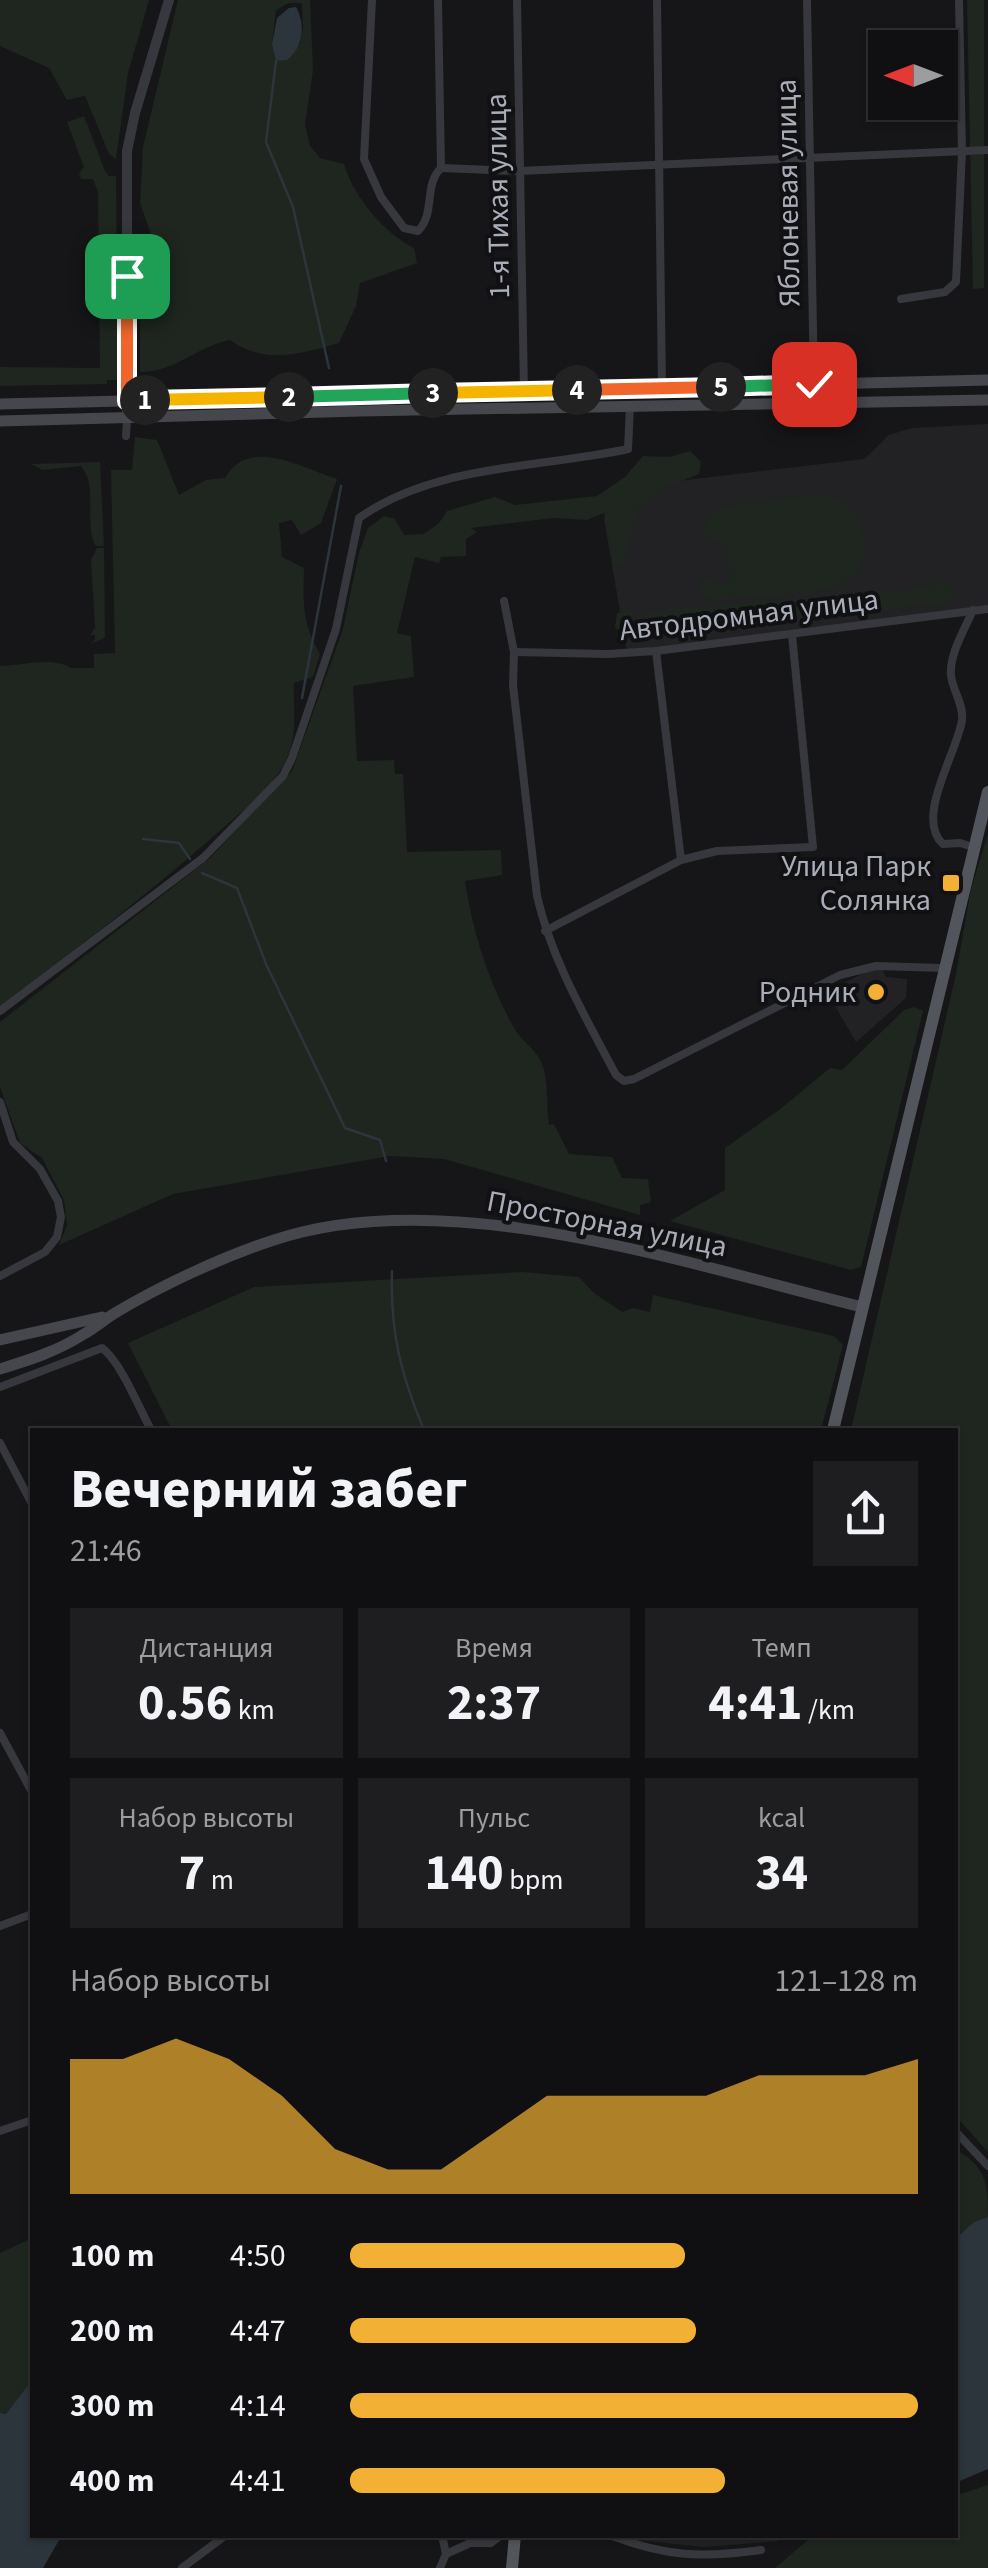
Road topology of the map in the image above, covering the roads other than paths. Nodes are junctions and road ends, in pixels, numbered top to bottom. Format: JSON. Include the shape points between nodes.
{"nodes":[{"id":1,"x":169,"y":0,"type":"edge"},
{"id":2,"x":372,"y":0,"type":"edge"},
{"id":3,"x":438,"y":0,"type":"edge"},
{"id":4,"x":517,"y":0,"type":"edge"},
{"id":5,"x":657,"y":0,"type":"edge"},
{"id":6,"x":807,"y":0,"type":"edge"},
{"id":7,"x":959,"y":0,"type":"edge"},
{"id":8,"x":988,"y":150,"type":"edge"},
{"id":9,"x":962,"y":152,"type":"junction"},
{"id":10,"x":810,"y":158,"type":"junction"},
{"id":11,"x":660,"y":164,"type":"junction"},
{"id":12,"x":441,"y":168,"type":"junction"},
{"id":13,"x":519,"y":171,"type":"junction"},
{"id":14,"x":901,"y":299,"type":"dead end"},
{"id":15,"x":988,"y":380,"type":"edge"},
{"id":16,"x":814,"y":384,"type":"junction"},
{"id":17,"x":662,"y":388,"type":"junction"},
{"id":18,"x":524,"y":391,"type":"junction"},
{"id":19,"x":988,"y":400,"type":"edge"},
{"id":20,"x":127,"y":401,"type":"junction"},
{"id":21,"x":0,"y":404,"type":"edge"},
{"id":22,"x":630,"y":406,"type":"junction"},
{"id":23,"x":127,"y":419,"type":"junction"},
{"id":24,"x":0,"y":421,"type":"edge"},
{"id":25,"x":126,"y":436,"type":"dead end"},
{"id":26,"x":504,"y":601,"type":"dead end"},
{"id":27,"x":988,"y":609,"type":"edge"},
{"id":28,"x":974,"y":610,"type":"junction"},
{"id":29,"x":792,"y":635,"type":"junction"},
{"id":30,"x":656,"y":651,"type":"junction"},
{"id":31,"x":514,"y":652,"type":"junction"},
{"id":32,"x":988,"y":792,"type":"edge"},
{"id":33,"x":984,"y":821,"type":"edge"},
{"id":34,"x":974,"y":847,"type":"junction"},
{"id":35,"x":681,"y":860,"type":"junction"},
{"id":36,"x":545,"y":930,"type":"junction"},
{"id":37,"x":943,"y":972,"type":"junction"},
{"id":38,"x":0,"y":1010,"type":"edge"},
{"id":39,"x":0,"y":1102,"type":"edge"},
{"id":40,"x":0,"y":1276,"type":"edge"},
{"id":41,"x":862,"y":1306,"type":"junction"},
{"id":42,"x":116,"y":1312,"type":"junction"},
{"id":43,"x":58,"y":1328,"type":"junction"},
{"id":44,"x":0,"y":1340,"type":"edge"},
{"id":45,"x":65,"y":1344,"type":"junction"},
{"id":46,"x":0,"y":1369,"type":"edge"},
{"id":47,"x":0,"y":1387,"type":"edge"},
{"id":48,"x":149,"y":1428,"type":"edge"},
{"id":49,"x":833,"y":1428,"type":"edge"},
{"id":50,"x":0,"y":1443,"type":"edge"},
{"id":51,"x":30,"y":1500,"type":"edge"},
{"id":52,"x":0,"y":1733,"type":"edge"},
{"id":53,"x":30,"y":1788,"type":"edge"},
{"id":54,"x":30,"y":1915,"type":"edge"},
{"id":55,"x":0,"y":1926,"type":"edge"},
{"id":56,"x":30,"y":2121,"type":"edge"},
{"id":57,"x":0,"y":2131,"type":"edge"},
{"id":58,"x":958,"y":2134,"type":"edge"},
{"id":59,"x":988,"y":2166,"type":"edge"},
{"id":60,"x":222,"y":2538,"type":"edge"},
{"id":61,"x":443,"y":2538,"type":"edge"},
{"id":62,"x":497,"y":2538,"type":"edge"},
{"id":63,"x":515,"y":2538,"type":"edge"},
{"id":64,"x":618,"y":2538,"type":"edge"},
{"id":65,"x":761,"y":2550,"type":"dead end"},
{"id":66,"x":446,"y":2554,"type":"junction"},
{"id":67,"x":182,"y":2568,"type":"edge"},
{"id":68,"x":440,"y":2568,"type":"edge"},
{"id":69,"x":512,"y":2568,"type":"edge"}],
"edges":[{"from":1,"to":20,"type":"street","via":[[127,151]]},
{"from":2,"to":12,"type":"street","via":[[364,160],[404,228],[422,228],[431,178]]},
{"from":3,"to":12,"type":"street"},
{"from":4,"to":13,"type":"street","name":"1-я Тихая улица"},
{"from":5,"to":11,"type":"street"},
{"from":6,"to":10,"type":"street","name":"Яблоневая улица"},
{"from":7,"to":9,"type":"street"},
{"from":8,"to":9,"type":"street"},
{"from":9,"to":10,"type":"street"},
{"from":9,"to":14,"type":"street","via":[[956,282],[945,292]]},
{"from":10,"to":11,"type":"street"},
{"from":10,"to":16,"type":"street","name":"Яблоневая улица"},
{"from":11,"to":13,"type":"street"},
{"from":11,"to":17,"type":"street"},
{"from":12,"to":13,"type":"street"},
{"from":13,"to":18,"type":"street","name":"1-я Тихая улица"},
{"from":15,"to":16,"type":"main road"},
{"from":16,"to":17,"type":"main road"},
{"from":17,"to":18,"type":"main road"},
{"from":18,"to":20,"type":"main road"},
{"from":19,"to":22,"type":"main road"},
{"from":20,"to":21,"type":"main road"},
{"from":20,"to":23,"type":"street"},
{"from":22,"to":23,"type":"main road"},
{"from":22,"to":38,"type":"street","via":[[628,448],[437,484],[380,503],[358,518],[336,629],[282,776],[203,858]]},
{"from":23,"to":24,"type":"main road"},
{"from":23,"to":25,"type":"street"},
{"from":26,"to":31,"type":"street"},
{"from":27,"to":28,"type":"street","name":"Автодромная улица"},
{"from":28,"to":29,"type":"street","name":"Автодромная улица"},
{"from":28,"to":34,"type":"street","via":[[954,656],[951,675],[963,714],[934,826],[943,844]]},
{"from":29,"to":30,"type":"street","name":"Автодромная улица"},
{"from":29,"to":35,"type":"street","via":[[812,847],[717,851]]},
{"from":30,"to":31,"type":"street","name":"Автодромная улица"},
{"from":30,"to":35,"type":"street"},
{"from":31,"to":36,"type":"street"},
{"from":32,"to":33,"type":"main road"},
{"from":33,"to":34,"type":"main road"},
{"from":34,"to":37,"type":"main road"},
{"from":35,"to":36,"type":"street"},
{"from":36,"to":37,"type":"street","via":[[624,1081],[840,975],[876,966]]},
{"from":37,"to":41,"type":"main road"},
{"from":39,"to":40,"type":"street","via":[[13,1142],[40,1169],[61,1217],[45,1252]]},
{"from":41,"to":42,"type":"main road","name":"Просторная улица","via":[[564,1236],[414,1220],[338,1225],[275,1239]]},
{"from":41,"to":49,"type":"main road"},
{"from":42,"to":43,"type":"main road","name":"Просторная улица"},
{"from":42,"to":45,"type":"main road","name":"Просторная улица"},
{"from":43,"to":44,"type":"main road","name":"Просторная улица"},
{"from":43,"to":45,"type":"main road","via":[[68,1334]]},
{"from":45,"to":46,"type":"main road","name":"Просторная улица"},
{"from":47,"to":48,"type":"street","via":[[102,1348]]},
{"from":50,"to":51,"type":"street"},
{"from":52,"to":53,"type":"street"},
{"from":54,"to":55,"type":"street"},
{"from":56,"to":57,"type":"street"},
{"from":58,"to":59,"type":"street"},
{"from":60,"to":67,"type":"street"},
{"from":61,"to":66,"type":"street"},
{"from":62,"to":66,"type":"street"},
{"from":63,"to":69,"type":"main road"},
{"from":64,"to":65,"type":"street","via":[[682,2556]]},
{"from":66,"to":68,"type":"street"}]}
